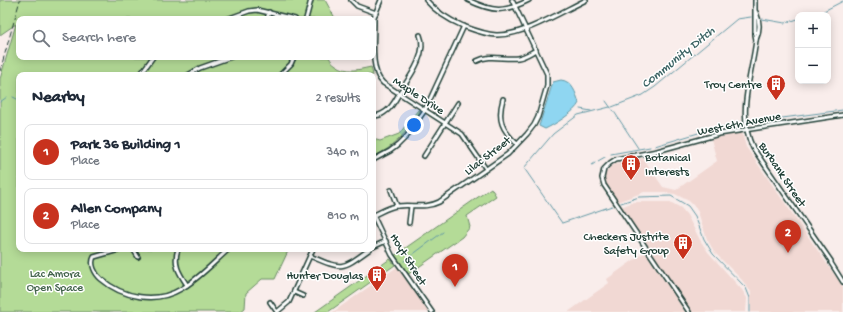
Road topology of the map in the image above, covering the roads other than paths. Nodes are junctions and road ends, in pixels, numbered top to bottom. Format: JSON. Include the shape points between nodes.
{"nodes":[{"id":1,"x":311,"y":0,"type":"edge"},
{"id":2,"x":351,"y":0,"type":"edge"},
{"id":3,"x":381,"y":0,"type":"edge"},
{"id":4,"x":426,"y":0,"type":"edge"},
{"id":5,"x":468,"y":0,"type":"edge"},
{"id":6,"x":512,"y":0,"type":"edge"},
{"id":7,"x":528,"y":0,"type":"edge"},
{"id":8,"x":586,"y":0,"type":"edge"},
{"id":9,"x":755,"y":0,"type":"edge"},
{"id":10,"x":515,"y":7,"type":"junction"},
{"id":11,"x":269,"y":12,"type":"junction"},
{"id":12,"x":376,"y":13,"type":"junction"},
{"id":13,"x":236,"y":16,"type":"edge"},
{"id":14,"x":268,"y":16,"type":"edge"},
{"id":15,"x":284,"y":16,"type":"edge"},
{"id":16,"x":307,"y":16,"type":"edge"},
{"id":17,"x":375,"y":16,"type":"edge"},
{"id":18,"x":464,"y":26,"type":"junction"},
{"id":19,"x":525,"y":30,"type":"junction"},
{"id":20,"x":420,"y":35,"type":"dead end"},
{"id":21,"x":536,"y":50,"type":"junction"},
{"id":22,"x":151,"y":60,"type":"edge"},
{"id":23,"x":223,"y":60,"type":"edge"},
{"id":24,"x":293,"y":60,"type":"edge"},
{"id":25,"x":374,"y":60,"type":"edge"},
{"id":26,"x":477,"y":61,"type":"dead end"},
{"id":27,"x":142,"y":72,"type":"edge"},
{"id":28,"x":193,"y":72,"type":"edge"},
{"id":29,"x":283,"y":72,"type":"edge"},
{"id":30,"x":399,"y":94,"type":"junction"},
{"id":31,"x":503,"y":100,"type":"dead end"},
{"id":32,"x":458,"y":103,"type":"dead end"},
{"id":33,"x":425,"y":110,"type":"junction"},
{"id":34,"x":376,"y":115,"type":"edge"},
{"id":35,"x":843,"y":115,"type":"edge"},
{"id":36,"x":445,"y":123,"type":"junction"},
{"id":37,"x":748,"y":129,"type":"junction"},
{"id":38,"x":518,"y":144,"type":"junction"},
{"id":39,"x":424,"y":156,"type":"dead end"},
{"id":40,"x":376,"y":158,"type":"edge"},
{"id":41,"x":486,"y":169,"type":"junction"},
{"id":42,"x":391,"y":190,"type":"dead end"},
{"id":43,"x":397,"y":206,"type":"junction"},
{"id":44,"x":411,"y":206,"type":"junction"},
{"id":45,"x":376,"y":214,"type":"edge"},
{"id":46,"x":376,"y":221,"type":"edge"},
{"id":47,"x":409,"y":223,"type":"dead end"},
{"id":48,"x":386,"y":242,"type":"junction"},
{"id":49,"x":376,"y":246,"type":"edge"},
{"id":50,"x":110,"y":252,"type":"edge"},
{"id":51,"x":135,"y":252,"type":"edge"},
{"id":52,"x":177,"y":252,"type":"edge"},
{"id":53,"x":226,"y":252,"type":"edge"},
{"id":54,"x":312,"y":252,"type":"edge"},
{"id":55,"x":365,"y":252,"type":"edge"},
{"id":56,"x":310,"y":256,"type":"junction"},
{"id":57,"x":138,"y":257,"type":"dead end"},
{"id":58,"x":843,"y":282,"type":"edge"},
{"id":59,"x":187,"y":285,"type":"junction"},
{"id":60,"x":294,"y":292,"type":"junction"},
{"id":61,"x":304,"y":296,"type":"dead end"},
{"id":62,"x":270,"y":302,"type":"dead end"},
{"id":63,"x":277,"y":312,"type":"edge"},
{"id":64,"x":432,"y":312,"type":"edge"},
{"id":65,"x":689,"y":312,"type":"edge"}],
"edges":[{"from":1,"to":16,"type":"street"},
{"from":2,"to":12,"type":"street","via":[[357,6]]},
{"from":3,"to":12,"type":"street","name":"Maple Drive"},
{"from":4,"to":18,"type":"street","via":[[443,15]]},
{"from":5,"to":10,"type":"street","via":[[496,10]]},
{"from":6,"to":10,"type":"street","name":"Lilac Street"},
{"from":7,"to":10,"type":"street"},
{"from":8,"to":19,"type":"street"},
{"from":9,"to":37,"type":"street","name":"Burbank Street","via":[[756,40],[746,100]]},
{"from":10,"to":19,"type":"street","name":"Lilac Street"},
{"from":11,"to":13,"type":"street","via":[[254,10]]},
{"from":11,"to":14,"type":"street"},
{"from":11,"to":15,"type":"street"},
{"from":12,"to":17,"type":"street","name":"Maple Drive"},
{"from":18,"to":19,"type":"street","via":[[495,35]]},
{"from":18,"to":33,"type":"street"},
{"from":19,"to":21,"type":"street","name":"Lilac Street"},
{"from":20,"to":30,"type":"street","via":[[423,40],[418,62]]},
{"from":21,"to":26,"type":"street","via":[[518,58],[487,57]]},
{"from":21,"to":38,"type":"street","name":"Lilac Street","via":[[547,74],[547,86],[534,125]]},
{"from":22,"to":27,"type":"street"},
{"from":23,"to":28,"type":"street"},
{"from":24,"to":29,"type":"street"},
{"from":25,"to":30,"type":"street","name":"Maple Drive","via":[[381,82]]},
{"from":30,"to":33,"type":"street","name":"Maple Drive"},
{"from":30,"to":34,"type":"street","via":[[385,113]]},
{"from":31,"to":38,"type":"street","via":[[500,115],[503,126]]},
{"from":32,"to":36,"type":"street"},
{"from":33,"to":36,"type":"street","name":"Maple Drive"},
{"from":33,"to":40,"type":"street","via":[[398,145]]},
{"from":35,"to":37,"type":"street","name":"West 6th Avenue"},
{"from":36,"to":39,"type":"street"},
{"from":36,"to":41,"type":"street","name":"Maple Drive","via":[[462,134]]},
{"from":37,"to":58,"type":"street","name":"Burbank Street","via":[[753,148]]},
{"from":37,"to":65,"type":"street","name":"West 6th Avenue","via":[[713,135],[612,161],[604,170],[603,183]]},
{"from":38,"to":41,"type":"street","name":"Lilac Street"},
{"from":41,"to":44,"type":"street","name":"Lilac Street","via":[[432,205]]},
{"from":42,"to":43,"type":"street"},
{"from":43,"to":44,"type":"street","name":"Lilac Street"},
{"from":43,"to":45,"type":"street","name":"Lilac Street"},
{"from":44,"to":47,"type":"street"},
{"from":46,"to":48,"type":"street","name":"Hoyt Street"},
{"from":48,"to":49,"type":"street"},
{"from":48,"to":64,"type":"street","name":"Hoyt Street"},
{"from":50,"to":59,"type":"street","via":[[95,256],[92,264],[96,274],[104,282],[121,292],[135,296],[159,297],[174,293]]},
{"from":51,"to":57,"type":"street"},
{"from":52,"to":59,"type":"street","via":[[177,269]]},
{"from":53,"to":59,"type":"street"},
{"from":54,"to":56,"type":"street"},
{"from":55,"to":56,"type":"street","via":[[341,266]]},
{"from":56,"to":60,"type":"street"},
{"from":60,"to":61,"type":"street"},
{"from":60,"to":63,"type":"street","via":[[286,306]]},
{"from":62,"to":63,"type":"street"}]}
